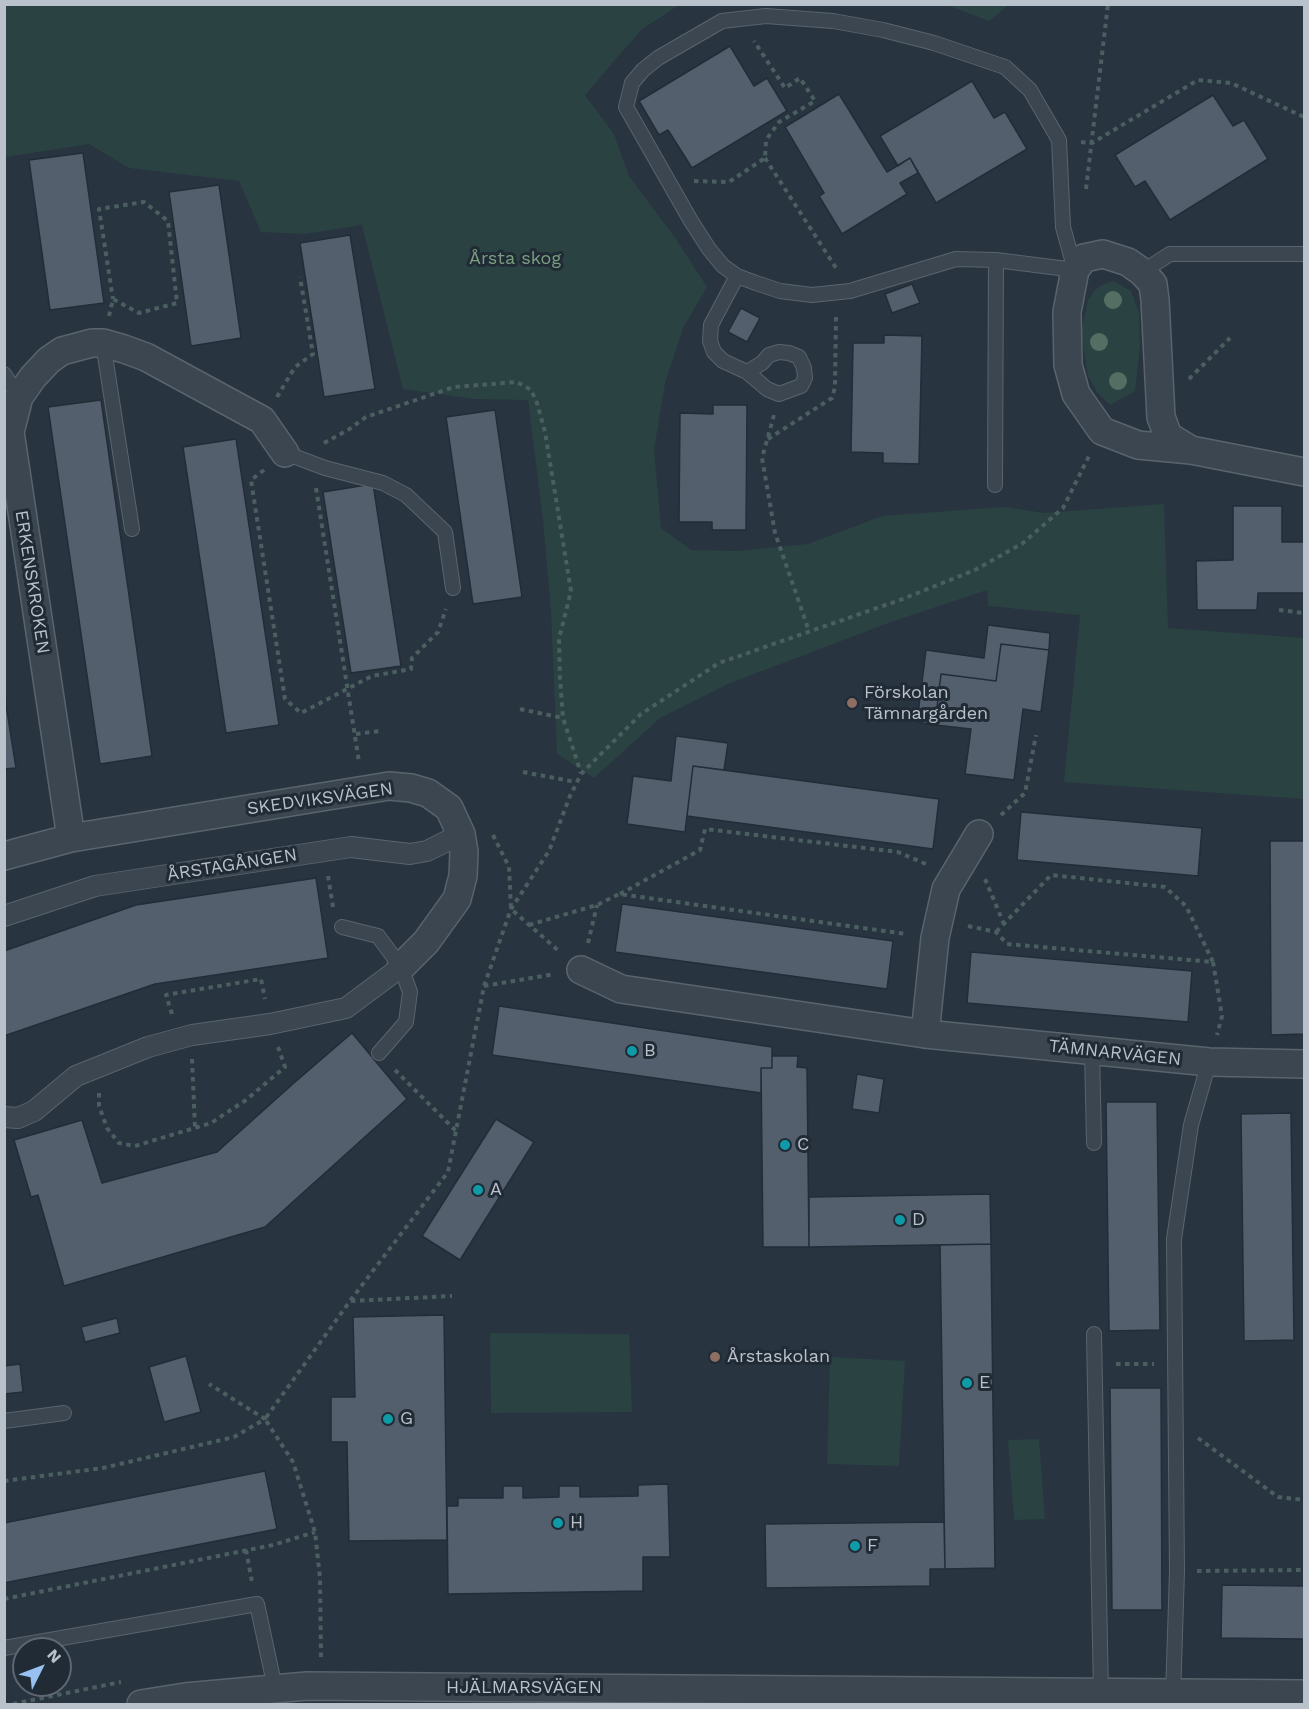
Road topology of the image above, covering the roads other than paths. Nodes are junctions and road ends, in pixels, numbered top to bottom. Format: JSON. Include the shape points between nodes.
{"nodes":[{"id":1,"x":1305,"y":254,"type":"edge"},
{"id":2,"x":996,"y":260,"type":"junction"},
{"id":3,"x":1075,"y":270,"type":"junction"},
{"id":4,"x":1142,"y":272,"type":"junction"},
{"id":5,"x":737,"y":276,"type":"junction"},
{"id":6,"x":102,"y":344,"type":"junction"},
{"id":7,"x":747,"y":372,"type":"junction"},
{"id":8,"x":4,"y":374,"type":"edge"},
{"id":9,"x":19,"y":397,"type":"junction"},
{"id":10,"x":1191,"y":450,"type":"junction"},
{"id":11,"x":285,"y":453,"type":"joint"},
{"id":12,"x":1305,"y":472,"type":"edge"},
{"id":13,"x":995,"y":485,"type":"dead end"},
{"id":14,"x":132,"y":529,"type":"dead end"},
{"id":15,"x":453,"y":588,"type":"road end"},
{"id":16,"x":461,"y":834,"type":"junction"},
{"id":17,"x":979,"y":834,"type":"road end"},
{"id":18,"x":71,"y":838,"type":"junction"},
{"id":19,"x":4,"y":856,"type":"edge"},
{"id":20,"x":4,"y":916,"type":"edge"},
{"id":21,"x":342,"y":927,"type":"dead end"},
{"id":22,"x":401,"y":967,"type":"junction"},
{"id":23,"x":581,"y":970,"type":"road end"},
{"id":24,"x":925,"y":1034,"type":"junction"},
{"id":25,"x":1092,"y":1050,"type":"junction"},
{"id":26,"x":379,"y":1053,"type":"road end"},
{"id":27,"x":1209,"y":1062,"type":"junction"},
{"id":28,"x":1305,"y":1064,"type":"edge"},
{"id":29,"x":4,"y":1117,"type":"edge"},
{"id":30,"x":1094,"y":1143,"type":"dead end"},
{"id":31,"x":1094,"y":1334,"type":"dead end"},
{"id":32,"x":64,"y":1413,"type":"dead end"},
{"id":33,"x":4,"y":1421,"type":"edge"},
{"id":34,"x":4,"y":1648,"type":"edge"},
{"id":35,"x":1305,"y":1694,"type":"edge"},
{"id":36,"x":275,"y":1696,"type":"edge"},
{"id":37,"x":1101,"y":1698,"type":"edge"},
{"id":38,"x":1173,"y":1699,"type":"edge"},
{"id":39,"x":141,"y":1704,"type":"edge"}],
"edges":[{"from":1,"to":4,"type":"lane","via":[[1170,254]]},
{"from":2,"to":3,"type":"lane"},
{"from":2,"to":5,"type":"lane","via":[[956,259],[850,291],[812,295],[780,291]]},
{"from":2,"to":13,"type":"lane"},
{"from":3,"to":4,"type":"street","via":[[1084,258],[1103,254],[1128,262]]},
{"from":3,"to":5,"type":"lane","via":[[1064,227],[1059,140],[1030,90],[1005,67],[883,30],[766,16],[722,21],[658,58],[632,82],[626,107],[709,249]]},
{"from":3,"to":10,"type":"street","via":[[1067,312],[1068,365],[1076,394],[1089,416],[1102,431],[1138,445]]},
{"from":4,"to":10,"type":"street","via":[[1153,284],[1161,417],[1168,436]]},
{"from":5,"to":7,"type":"lane","via":[[711,325],[710,341],[723,361]]},
{"from":6,"to":9,"type":"street","name":"ERKENSKROKEN","via":[[62,351],[33,376]]},
{"from":6,"to":11,"type":"street","name":"ERKENSKROKEN","via":[[146,357],[262,420]]},
{"from":6,"to":14,"type":"lane"},
{"from":7,"to":7,"type":"lane","via":[[769,355],[789,353],[799,357],[805,378],[801,386],[779,394]]},
{"from":8,"to":9,"type":"lane"},
{"from":9,"to":18,"type":"street","name":"ERKENSKROKEN","via":[[10,432]]},
{"from":10,"to":12,"type":"street"},
{"from":11,"to":15,"type":"lane","via":[[383,483],[406,495],[445,532]]},
{"from":16,"to":18,"type":"street","name":"SKEDVIKSVÄGEN","via":[[449,808],[429,793],[389,786]]},
{"from":16,"to":20,"type":"street","name":"ÅRSTAGÅNGEN","via":[[427,851],[410,854],[351,847],[95,886]]},
{"from":16,"to":22,"type":"street","name":"SKEDVIKSVÄGEN","via":[[464,876],[457,899],[426,942]]},
{"from":17,"to":24,"type":"street","via":[[946,889],[935,938]]},
{"from":18,"to":19,"type":"street","name":"SKEDVIKSVÄGEN"},
{"from":21,"to":22,"type":"lane","via":[[378,936]]},
{"from":22,"to":26,"type":"lane","via":[[410,992],[406,1022]]},
{"from":22,"to":29,"type":"street","name":"SKEDVIKSVÄGEN","via":[[346,1008],[186,1036],[148,1047],[76,1076],[34,1111],[18,1118]]},
{"from":23,"to":24,"type":"street","name":"TÄMNARVÄGEN","via":[[621,989]]},
{"from":24,"to":25,"type":"street","name":"TÄMNARVÄGEN"},
{"from":25,"to":27,"type":"street","name":"TÄMNARVÄGEN"},
{"from":25,"to":30,"type":"lane"},
{"from":27,"to":28,"type":"street","name":"TÄMNARVÄGEN"},
{"from":27,"to":38,"type":"lane","via":[[1191,1125],[1174,1239],[1177,1571]]},
{"from":31,"to":37,"type":"lane"},
{"from":32,"to":33,"type":"lane"},
{"from":34,"to":36,"type":"lane","via":[[257,1604]]},
{"from":35,"to":38,"type":"street","name":"HJÄLMARSVÄGEN"},
{"from":36,"to":37,"type":"street","name":"HJÄLMARSVÄGEN","via":[[307,1686]]},
{"from":36,"to":39,"type":"street","name":"HJÄLMARSVÄGEN","via":[[185,1697]]},
{"from":37,"to":38,"type":"street","name":"HJÄLMARSVÄGEN"}]}
